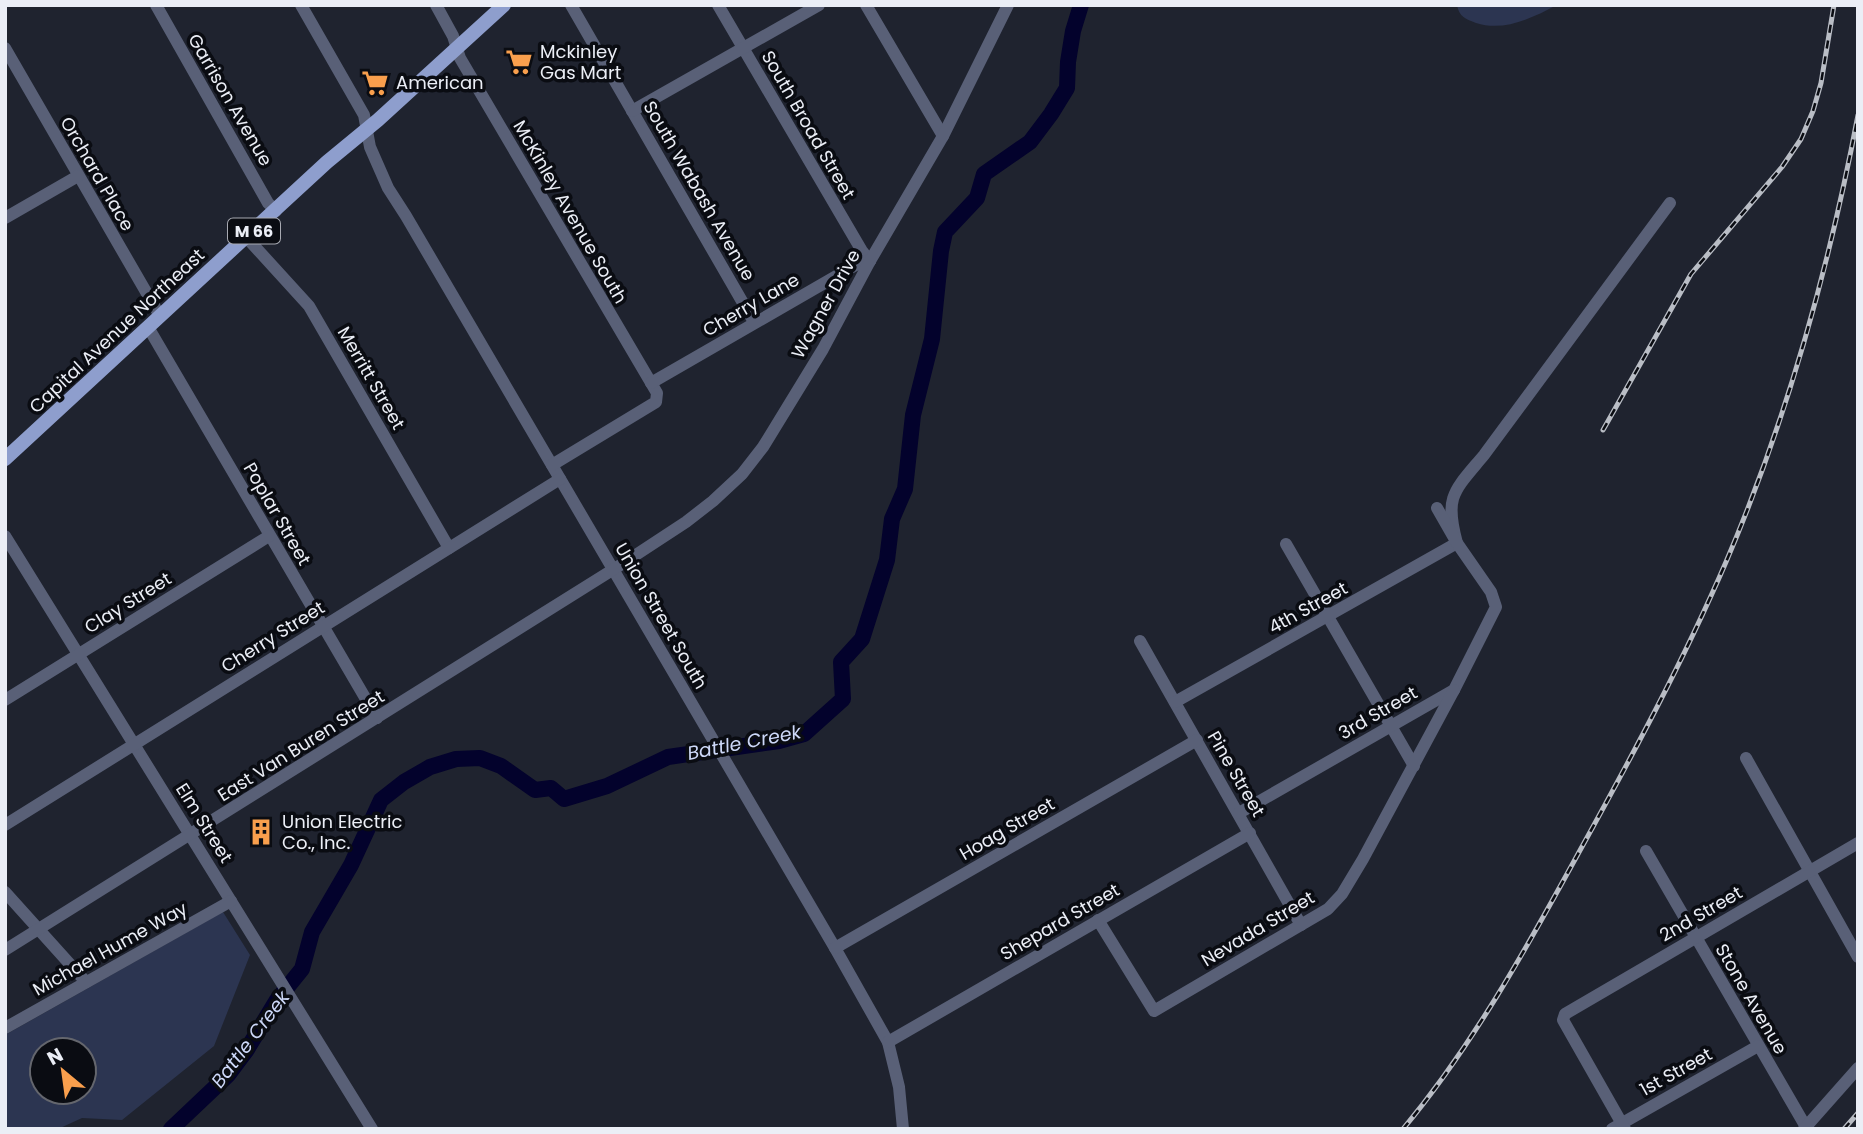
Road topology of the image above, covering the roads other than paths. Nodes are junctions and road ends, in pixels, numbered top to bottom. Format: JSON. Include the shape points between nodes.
{"nodes":[{"id":1,"x":156,"y":5,"type":"edge"},
{"id":2,"x":301,"y":5,"type":"edge"},
{"id":3,"x":436,"y":5,"type":"edge"},
{"id":4,"x":504,"y":5,"type":"edge"},
{"id":5,"x":571,"y":5,"type":"edge"},
{"id":6,"x":718,"y":5,"type":"edge"},
{"id":7,"x":820,"y":5,"type":"edge"},
{"id":8,"x":866,"y":5,"type":"edge"},
{"id":9,"x":1008,"y":5,"type":"edge"},
{"id":10,"x":457,"y":47,"type":"junction"},
{"id":11,"x":5,"y":48,"type":"edge"},
{"id":12,"x":743,"y":49,"type":"junction"},
{"id":13,"x":632,"y":111,"type":"junction"},
{"id":14,"x":367,"y":130,"type":"junction"},
{"id":15,"x":943,"y":136,"type":"junction"},
{"id":16,"x":78,"y":176,"type":"junction"},
{"id":17,"x":1670,"y":203,"type":"dead end"},
{"id":18,"x":276,"y":211,"type":"junction"},
{"id":19,"x":5,"y":218,"type":"edge"},
{"id":20,"x":247,"y":238,"type":"junction"},
{"id":21,"x":870,"y":261,"type":"junction"},
{"id":22,"x":160,"y":316,"type":"junction"},
{"id":23,"x":754,"y":322,"type":"junction"},
{"id":24,"x":148,"y":327,"type":"junction"},
{"id":25,"x":654,"y":388,"type":"junction"},
{"id":26,"x":5,"y":459,"type":"edge"},
{"id":27,"x":552,"y":466,"type":"junction"},
{"id":28,"x":560,"y":479,"type":"junction"},
{"id":29,"x":1437,"y":508,"type":"dead end"},
{"id":30,"x":5,"y":536,"type":"edge"},
{"id":31,"x":269,"y":536,"type":"junction"},
{"id":32,"x":1286,"y":544,"type":"dead end"},
{"id":33,"x":1457,"y":544,"type":"junction"},
{"id":34,"x":449,"y":548,"type":"junction"},
{"id":35,"x":614,"y":569,"type":"junction"},
{"id":36,"x":1328,"y":617,"type":"junction"},
{"id":37,"x":323,"y":627,"type":"junction"},
{"id":38,"x":1140,"y":640,"type":"dead end"},
{"id":39,"x":77,"y":655,"type":"junction"},
{"id":40,"x":1454,"y":690,"type":"junction"},
{"id":41,"x":5,"y":700,"type":"edge"},
{"id":42,"x":1175,"y":702,"type":"junction"},
{"id":43,"x":377,"y":718,"type":"junction"},
{"id":44,"x":1391,"y":727,"type":"junction"},
{"id":45,"x":1197,"y":740,"type":"junction"},
{"id":46,"x":133,"y":744,"type":"junction"},
{"id":47,"x":1745,"y":758,"type":"dead end"},
{"id":48,"x":1413,"y":766,"type":"junction"},
{"id":49,"x":1239,"y":813,"type":"junction"},
{"id":50,"x":5,"y":825,"type":"edge"},
{"id":51,"x":1250,"y":833,"type":"junction"},
{"id":52,"x":191,"y":835,"type":"junction"},
{"id":53,"x":1858,"y":844,"type":"edge"},
{"id":54,"x":1646,"y":851,"type":"dead end"},
{"id":55,"x":1808,"y":872,"type":"junction"},
{"id":56,"x":5,"y":892,"type":"edge"},
{"id":57,"x":231,"y":901,"type":"junction"},
{"id":58,"x":1098,"y":920,"type":"junction"},
{"id":59,"x":1301,"y":925,"type":"junction"},
{"id":60,"x":39,"y":929,"type":"junction"},
{"id":61,"x":1695,"y":936,"type":"junction"},
{"id":62,"x":835,"y":948,"type":"junction"},
{"id":63,"x":5,"y":950,"type":"edge"},
{"id":64,"x":1858,"y":957,"type":"edge"},
{"id":65,"x":86,"y":982,"type":"junction"},
{"id":66,"x":5,"y":1028,"type":"edge"},
{"id":67,"x":888,"y":1042,"type":"junction"},
{"id":68,"x":1758,"y":1046,"type":"junction"},
{"id":69,"x":1858,"y":1068,"type":"edge"},
{"id":70,"x":1620,"y":1127,"type":"edge"},
{"id":71,"x":1805,"y":1128,"type":"edge"},
{"id":72,"x":372,"y":1129,"type":"edge"},
{"id":73,"x":904,"y":1129,"type":"edge"}],
"edges":[{"from":1,"to":18,"type":"street","name":"Garrison Avenue"},
{"from":2,"to":14,"type":"street","name":"Union Street South","via":[[364,115]]},
{"from":3,"to":10,"type":"street","name":"McKinley Avenue South"},
{"from":4,"to":10,"type":"main road","name":"Capital Avenue Northeast","number":"M 66"},
{"from":5,"to":13,"type":"street","name":"South Wabash Avenue"},
{"from":6,"to":12,"type":"street","name":"South Broad Street"},
{"from":7,"to":12,"type":"street"},
{"from":8,"to":15,"type":"street"},
{"from":9,"to":15,"type":"street","name":"Wagner Drive"},
{"from":10,"to":14,"type":"main road","name":"Capital Avenue Northeast","number":"M 66"},
{"from":10,"to":25,"type":"street","name":"McKinley Avenue South"},
{"from":11,"to":16,"type":"street","name":"Orchard Place"},
{"from":12,"to":13,"type":"street"},
{"from":12,"to":21,"type":"street","name":"South Broad Street"},
{"from":13,"to":23,"type":"street","name":"South Wabash Avenue"},
{"from":14,"to":18,"type":"main road","name":"Capital Avenue Northeast","number":"M 66"},
{"from":14,"to":27,"type":"street","name":"Union Street South","via":[[388,188]]},
{"from":15,"to":21,"type":"street","name":"Wagner Drive"},
{"from":16,"to":19,"type":"street"},
{"from":16,"to":22,"type":"street","name":"Orchard Place"},
{"from":17,"to":33,"type":"street","via":[[1455,489],[1450,517]]},
{"from":18,"to":20,"type":"main road","name":"Capital Avenue Northeast","number":"M 66"},
{"from":20,"to":22,"type":"main road","name":"Capital Avenue Northeast","number":"M 66"},
{"from":20,"to":34,"type":"street","name":"Merritt Street","via":[[309,305]]},
{"from":21,"to":23,"type":"street","name":"Cherry Lane"},
{"from":21,"to":35,"type":"street","name":"Wagner Drive","via":[[823,349],[742,474],[686,522]]},
{"from":22,"to":24,"type":"main road","name":"Capital Avenue Northeast","number":"M 66"},
{"from":23,"to":25,"type":"street","name":"Cherry Lane"},
{"from":24,"to":26,"type":"main road","name":"Capital Avenue Northeast","number":"M 66"},
{"from":24,"to":31,"type":"street","name":"Poplar Street"},
{"from":25,"to":27,"type":"street","via":[[656,402]]},
{"from":27,"to":28,"type":"street","name":"Union Street South"},
{"from":28,"to":34,"type":"street","name":"Cherry Street"},
{"from":28,"to":35,"type":"street","name":"Union Street South"},
{"from":29,"to":33,"type":"street"},
{"from":30,"to":39,"type":"street","name":"Elm Street"},
{"from":31,"to":37,"type":"street","name":"Poplar Street"},
{"from":31,"to":39,"type":"street","name":"Clay Street"},
{"from":32,"to":36,"type":"street"},
{"from":33,"to":36,"type":"street","name":"4th Street"},
{"from":33,"to":40,"type":"street","via":[[1491,592],[1496,607]]},
{"from":34,"to":37,"type":"street","name":"Cherry Street"},
{"from":35,"to":43,"type":"street","name":"East Van Buren Street"},
{"from":35,"to":62,"type":"street","name":"Union Street South"},
{"from":36,"to":42,"type":"street","name":"4th Street"},
{"from":36,"to":44,"type":"street"},
{"from":37,"to":43,"type":"street","name":"Poplar Street"},
{"from":37,"to":46,"type":"street","name":"Cherry Street"},
{"from":38,"to":42,"type":"street","name":"Pine Street"},
{"from":39,"to":41,"type":"street","name":"Clay Street"},
{"from":39,"to":46,"type":"street","name":"Elm Street"},
{"from":40,"to":44,"type":"street","name":"3rd Street"},
{"from":40,"to":48,"type":"street","name":"Nevada Street"},
{"from":42,"to":45,"type":"street","name":"Pine Street"},
{"from":43,"to":52,"type":"street","name":"East Van Buren Street"},
{"from":44,"to":48,"type":"street"},
{"from":44,"to":49,"type":"street","name":"3rd Street"},
{"from":45,"to":49,"type":"street","name":"Pine Street"},
{"from":45,"to":62,"type":"street","name":"Hoag Street"},
{"from":46,"to":50,"type":"street","name":"Cherry Street"},
{"from":46,"to":52,"type":"street","name":"Elm Street"},
{"from":47,"to":55,"type":"street"},
{"from":48,"to":59,"type":"street","name":"Nevada Street","via":[[1342,894],[1328,909]]},
{"from":49,"to":51,"type":"street","name":"Pine Street"},
{"from":51,"to":58,"type":"street","name":"Shepard Street"},
{"from":51,"to":59,"type":"street","name":"Pine Street"},
{"from":52,"to":57,"type":"street","name":"Elm Street"},
{"from":52,"to":60,"type":"street","name":"East Van Buren Street"},
{"from":53,"to":55,"type":"street","name":"2nd Street"},
{"from":54,"to":61,"type":"street","name":"Stone Avenue"},
{"from":55,"to":61,"type":"street","name":"2nd Street"},
{"from":55,"to":64,"type":"street"},
{"from":56,"to":60,"type":"street"},
{"from":57,"to":65,"type":"street","name":"Michael Hume Way"},
{"from":57,"to":72,"type":"street","name":"Elm Street"},
{"from":58,"to":59,"type":"street","name":"Nevada Street","via":[[1154,1011]]},
{"from":58,"to":67,"type":"street","name":"Shepard Street"},
{"from":60,"to":63,"type":"street","name":"East Van Buren Street"},
{"from":60,"to":65,"type":"street"},
{"from":61,"to":68,"type":"street","name":"Stone Avenue"},
{"from":61,"to":70,"type":"street","name":"2nd Street","via":[[1564,1016]]},
{"from":62,"to":67,"type":"street","name":"Union Street South"},
{"from":65,"to":66,"type":"street","name":"Michael Hume Way"},
{"from":67,"to":73,"type":"street","name":"Union Street South"},
{"from":68,"to":70,"type":"street","name":"1st Street"},
{"from":68,"to":71,"type":"street","name":"Stone Avenue"},
{"from":69,"to":71,"type":"street"}]}
